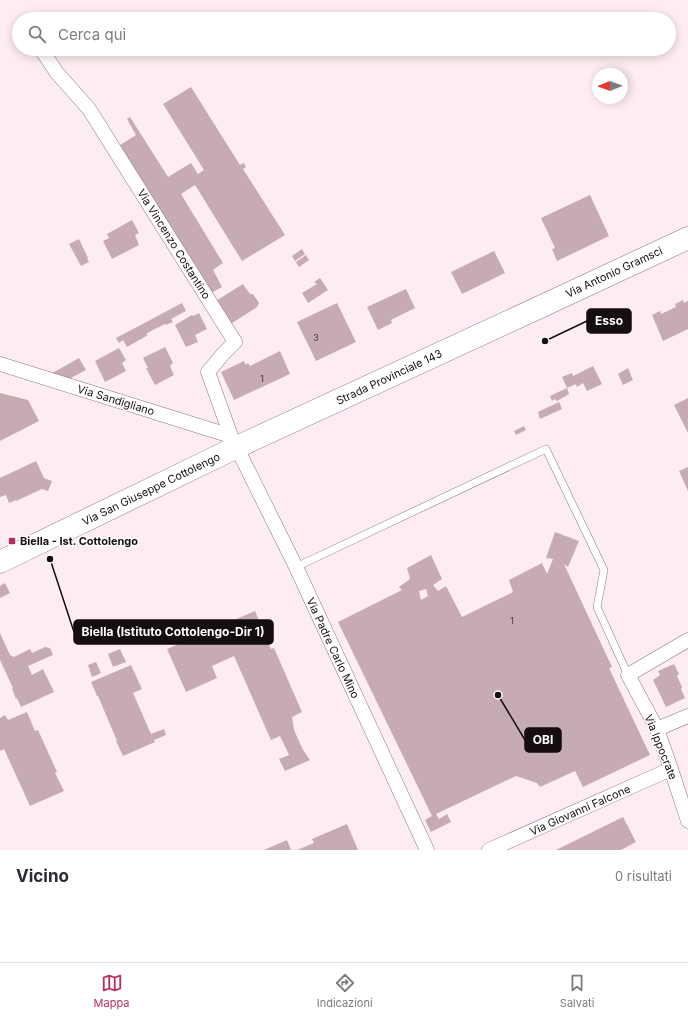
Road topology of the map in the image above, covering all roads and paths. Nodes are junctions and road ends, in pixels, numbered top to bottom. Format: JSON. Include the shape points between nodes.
{"nodes":[{"id":1,"x":46,"y":56,"type":"edge"},
{"id":2,"x":688,"y":238,"type":"edge"},
{"id":3,"x":540,"y":307,"type":"joint"},
{"id":4,"x":0,"y":364,"type":"edge"},
{"id":5,"x":234,"y":441,"type":"junction"},
{"id":6,"x":0,"y":562,"type":"edge"},
{"id":7,"x":296,"y":568,"type":"junction"},
{"id":8,"x":688,"y":640,"type":"edge"},
{"id":9,"x":628,"y":675,"type":"junction"},
{"id":10,"x":688,"y":716,"type":"edge"},
{"id":11,"x":656,"y":728,"type":"junction"},
{"id":12,"x":671,"y":769,"type":"junction"},
{"id":13,"x":688,"y":821,"type":"edge"},
{"id":14,"x":428,"y":850,"type":"edge"},
{"id":15,"x":489,"y":850,"type":"edge"}],
"edges":[{"from":1,"to":5,"type":"street","name":"Via Vincenzo Costantino","via":[[57,74],[89,109],[235,342],[208,372]]},
{"from":2,"to":3,"type":"main road","name":"Via Antonio Gramsci"},
{"from":3,"to":5,"type":"main road","name":"Strada Provinciale 143"},
{"from":4,"to":5,"type":"street","name":"Via Sandigliano"},
{"from":5,"to":6,"type":"main road","name":"Via San Giuseppe Cottolengo"},
{"from":5,"to":7,"type":"street","name":"Via Padre Carlo Mino"},
{"from":7,"to":9,"type":"lane","via":[[546,449],[604,570],[597,607]]},
{"from":7,"to":14,"type":"street","name":"Via Padre Carlo Mino"},
{"from":8,"to":9,"type":"street"},
{"from":9,"to":11,"type":"street","name":"Via Ippocrate"},
{"from":10,"to":11,"type":"street"},
{"from":11,"to":12,"type":"street","name":"Via Ippocrate"},
{"from":12,"to":13,"type":"street","name":"Via Ippocrate"},
{"from":12,"to":15,"type":"street","name":"Via Giovanni Falcone"}]}
